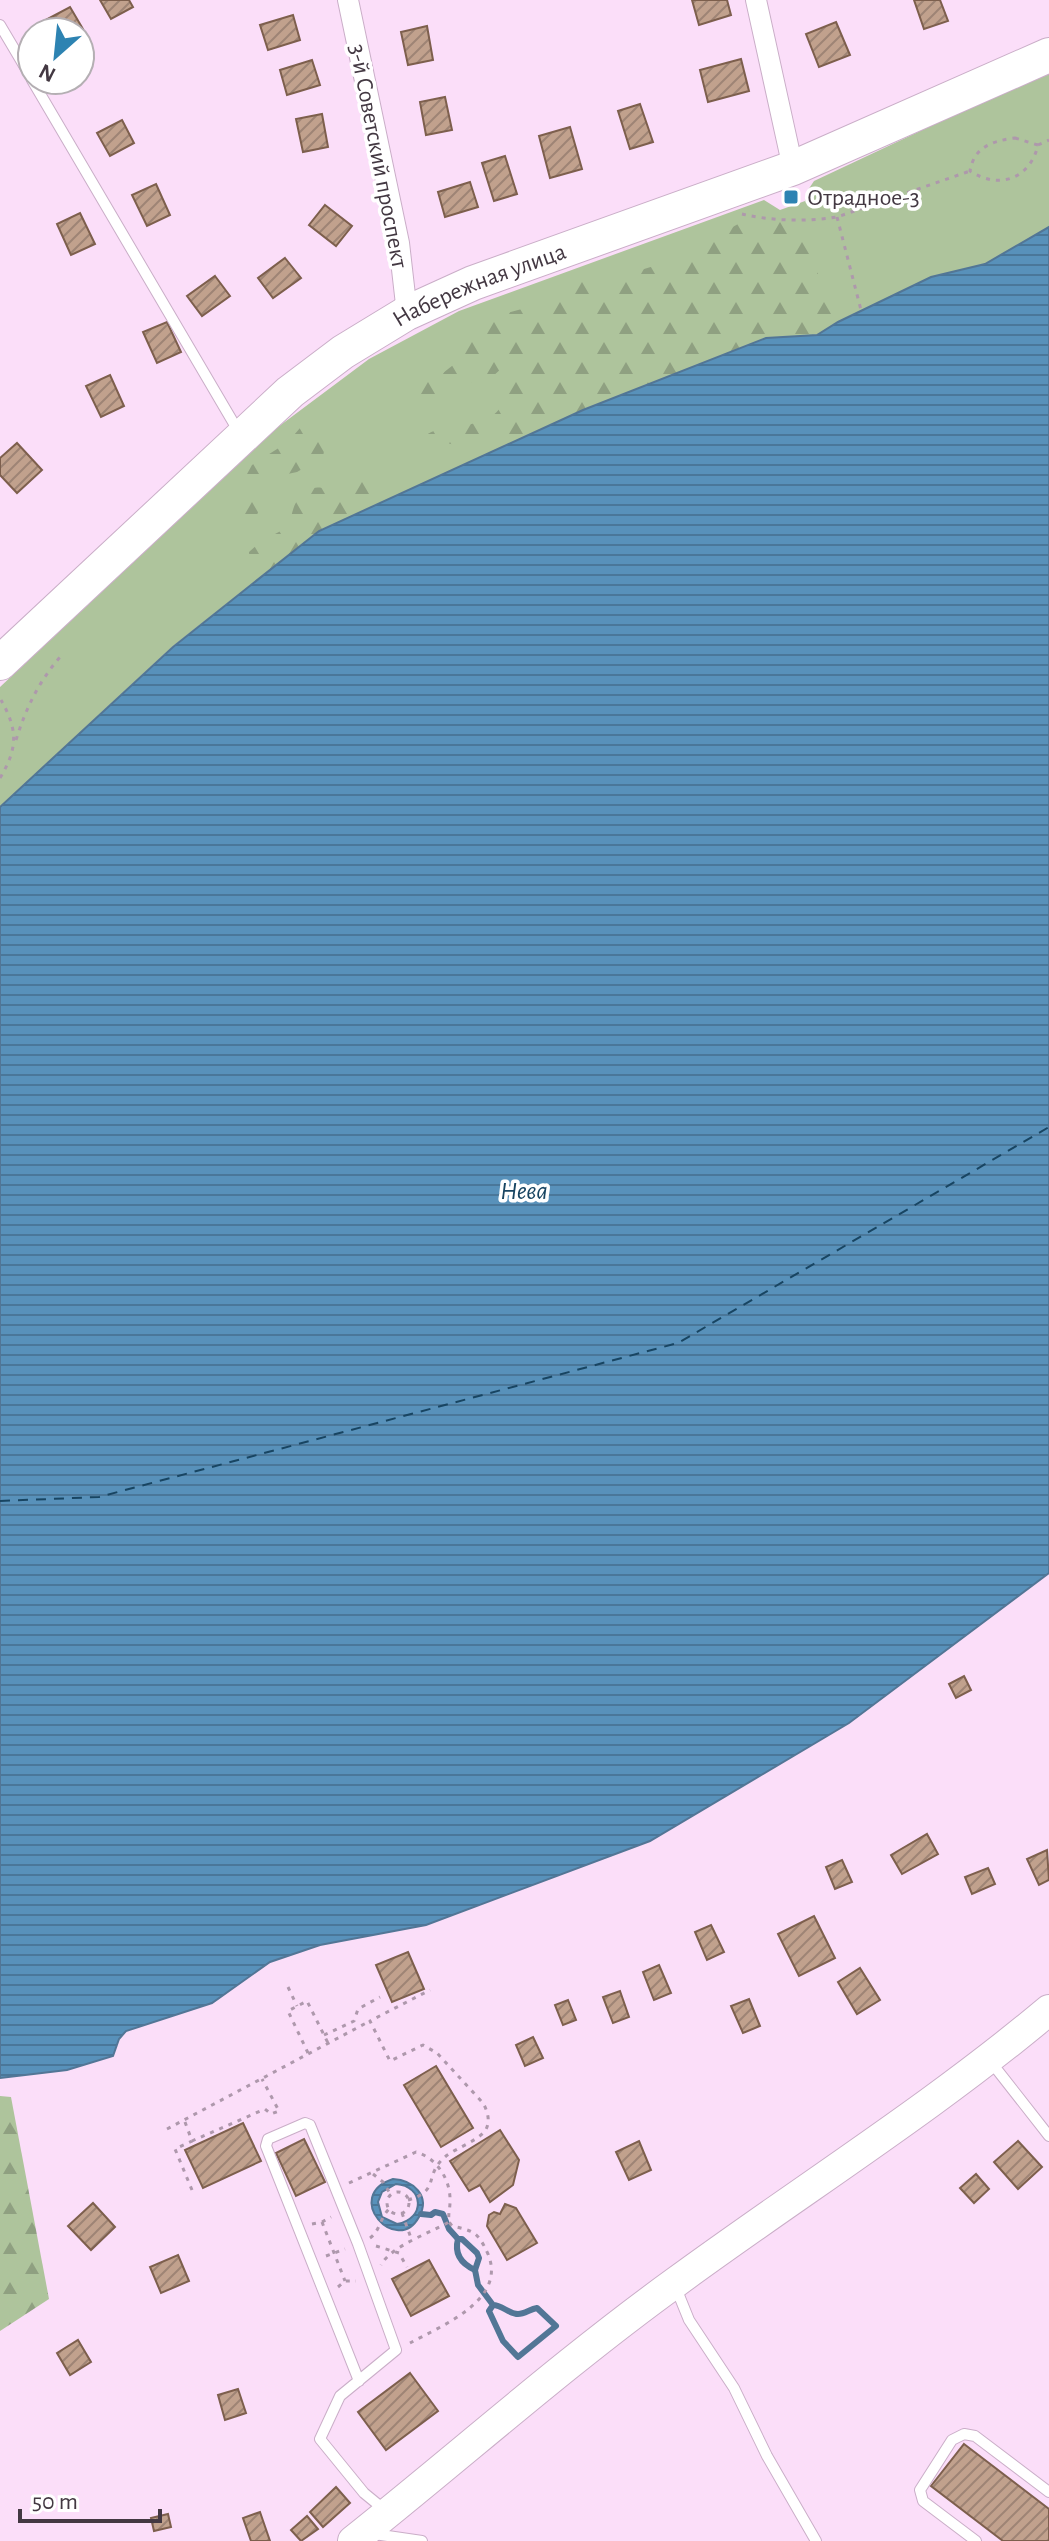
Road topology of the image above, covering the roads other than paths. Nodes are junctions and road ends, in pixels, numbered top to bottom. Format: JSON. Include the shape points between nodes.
{"nodes":[{"id":1,"x":348,"y":0,"type":"edge"},
{"id":2,"x":756,"y":0,"type":"edge"},
{"id":3,"x":0,"y":25,"type":"edge"},
{"id":4,"x":16,"y":52,"type":"edge"},
{"id":5,"x":1049,"y":55,"type":"edge"},
{"id":6,"x":41,"y":96,"type":"edge"},
{"id":7,"x":793,"y":168,"type":"junction"},
{"id":8,"x":407,"y":313,"type":"junction"},
{"id":9,"x":242,"y":437,"type":"junction"},
{"id":10,"x":4,"y":650,"type":"edge"},
{"id":11,"x":1049,"y":2010,"type":"edge"},
{"id":12,"x":990,"y":2060,"type":"junction"},
{"id":13,"x":1049,"y":2136,"type":"edge"},
{"id":14,"x":674,"y":2283,"type":"junction"},
{"id":15,"x":359,"y":2381,"type":"junction"},
{"id":16,"x":1049,"y":2492,"type":"edge"},
{"id":17,"x":388,"y":2513,"type":"junction"},
{"id":18,"x":359,"y":2537,"type":"edge"},
{"id":19,"x":422,"y":2541,"type":"edge"},
{"id":20,"x":816,"y":2541,"type":"edge"},
{"id":21,"x":976,"y":2541,"type":"edge"}],
"edges":[{"from":1,"to":8,"type":"street","name":"3-й Советский проспект","via":[[399,243]]},
{"from":2,"to":7,"type":"street"},
{"from":3,"to":4,"type":"lane"},
{"from":5,"to":7,"type":"main road","name":"Набережная улица"},
{"from":6,"to":9,"type":"lane"},
{"from":7,"to":8,"type":"main road","name":"Набережная улица","via":[[473,283]]},
{"from":8,"to":9,"type":"main road","name":"Набережная улица","via":[[343,352]]},
{"from":9,"to":10,"type":"main road","name":"Набережная улица"},
{"from":11,"to":12,"type":"street"},
{"from":12,"to":13,"type":"lane"},
{"from":12,"to":14,"type":"street"},
{"from":14,"to":17,"type":"street"},
{"from":14,"to":20,"type":"lane","via":[[689,2320],[734,2388]]},
{"from":15,"to":15,"type":"lane","via":[[266,2146],[268,2139],[305,2123],[336,2189],[396,2350]]},
{"from":15,"to":17,"type":"lane","via":[[340,2396],[320,2439],[364,2493]]},
{"from":16,"to":21,"type":"lane","via":[[975,2436],[952,2440],[920,2490],[923,2501]]},
{"from":17,"to":18,"type":"street"},
{"from":18,"to":19,"type":"lane"}]}
